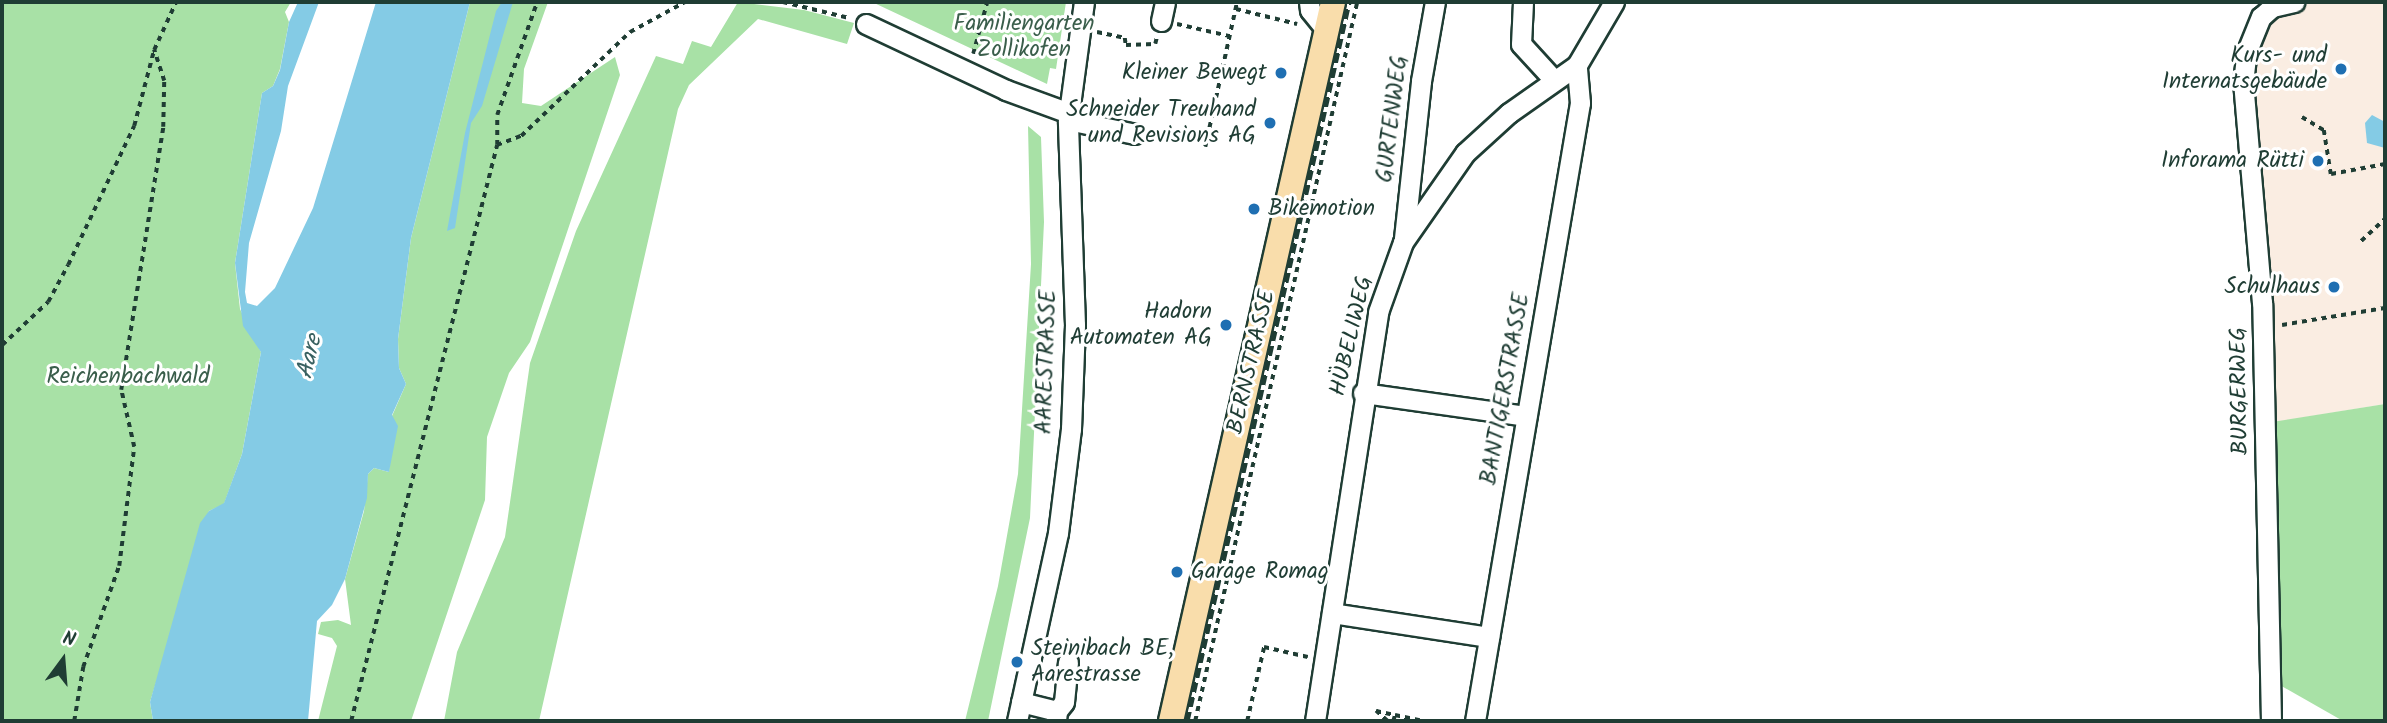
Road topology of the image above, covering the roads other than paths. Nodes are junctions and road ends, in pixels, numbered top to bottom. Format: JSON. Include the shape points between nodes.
{"nodes":[{"id":1,"x":1084,"y":2,"type":"edge"},
{"id":2,"x":1309,"y":2,"type":"edge"},
{"id":3,"x":1333,"y":2,"type":"edge"},
{"id":4,"x":1435,"y":2,"type":"edge"},
{"id":5,"x":1523,"y":2,"type":"edge"},
{"id":6,"x":1614,"y":2,"type":"edge"},
{"id":7,"x":2294,"y":2,"type":"edge"},
{"id":8,"x":866,"y":23,"type":"road end"},
{"id":9,"x":1327,"y":30,"type":"junction"},
{"id":10,"x":1577,"y":65,"type":"junction"},
{"id":11,"x":1554,"y":80,"type":"junction"},
{"id":12,"x":1068,"y":116,"type":"junction"},
{"id":13,"x":1135,"y":134,"type":"dead end"},
{"id":14,"x":1403,"y":242,"type":"junction"},
{"id":15,"x":1363,"y":393,"type":"junction"},
{"id":16,"x":1526,"y":416,"type":"junction"},
{"id":17,"x":1332,"y":612,"type":"junction"},
{"id":18,"x":1489,"y":637,"type":"junction"},
{"id":19,"x":1068,"y":662,"type":"dead end"},
{"id":20,"x":1019,"y":712,"type":"edge"},
{"id":21,"x":1056,"y":716,"type":"edge"},
{"id":22,"x":1171,"y":721,"type":"edge"},
{"id":23,"x":1315,"y":721,"type":"edge"},
{"id":24,"x":1475,"y":721,"type":"edge"},
{"id":25,"x":2271,"y":721,"type":"edge"}],
"edges":[{"from":1,"to":12,"type":"street","name":"AARESTRASSE"},
{"from":2,"to":9,"type":"street"},
{"from":3,"to":9,"type":"main road","name":"BERNSTRASSE"},
{"from":4,"to":14,"type":"street","name":"GURTENWEG"},
{"from":5,"to":11,"type":"street","via":[[1521,44]]},
{"from":6,"to":10,"type":"street","name":"HÜBELIWEG"},
{"from":7,"to":25,"type":"street","name":"BURGERWEG","via":[[2272,7],[2261,17],[2247,51],[2243,82],[2262,303]]},
{"from":8,"to":12,"type":"street"},
{"from":9,"to":22,"type":"main road","name":"BERNSTRASSE"},
{"from":10,"to":11,"type":"street","name":"HÜBELIWEG"},
{"from":10,"to":16,"type":"street","name":"BANTIGERSTRASSE","via":[[1580,103]]},
{"from":11,"to":14,"type":"street","name":"HÜBELIWEG","via":[[1465,153]]},
{"from":12,"to":13,"type":"street"},
{"from":12,"to":20,"type":"street","name":"AARESTRASSE","via":[[1075,325],[1071,429],[1058,533]]},
{"from":14,"to":15,"type":"street","name":"HÜBELIWEG","via":[[1378,312]]},
{"from":15,"to":16,"type":"street"},
{"from":15,"to":17,"type":"street","name":"HÜBELIWEG"},
{"from":16,"to":18,"type":"street","name":"BANTIGERSTRASSE"},
{"from":17,"to":18,"type":"street"},
{"from":17,"to":23,"type":"street","name":"HÜBELIWEG"},
{"from":18,"to":24,"type":"street","name":"BANTIGERSTRASSE"},
{"from":19,"to":21,"type":"street","via":[[1065,702]]},
{"from":20,"to":21,"type":"street"}]}
